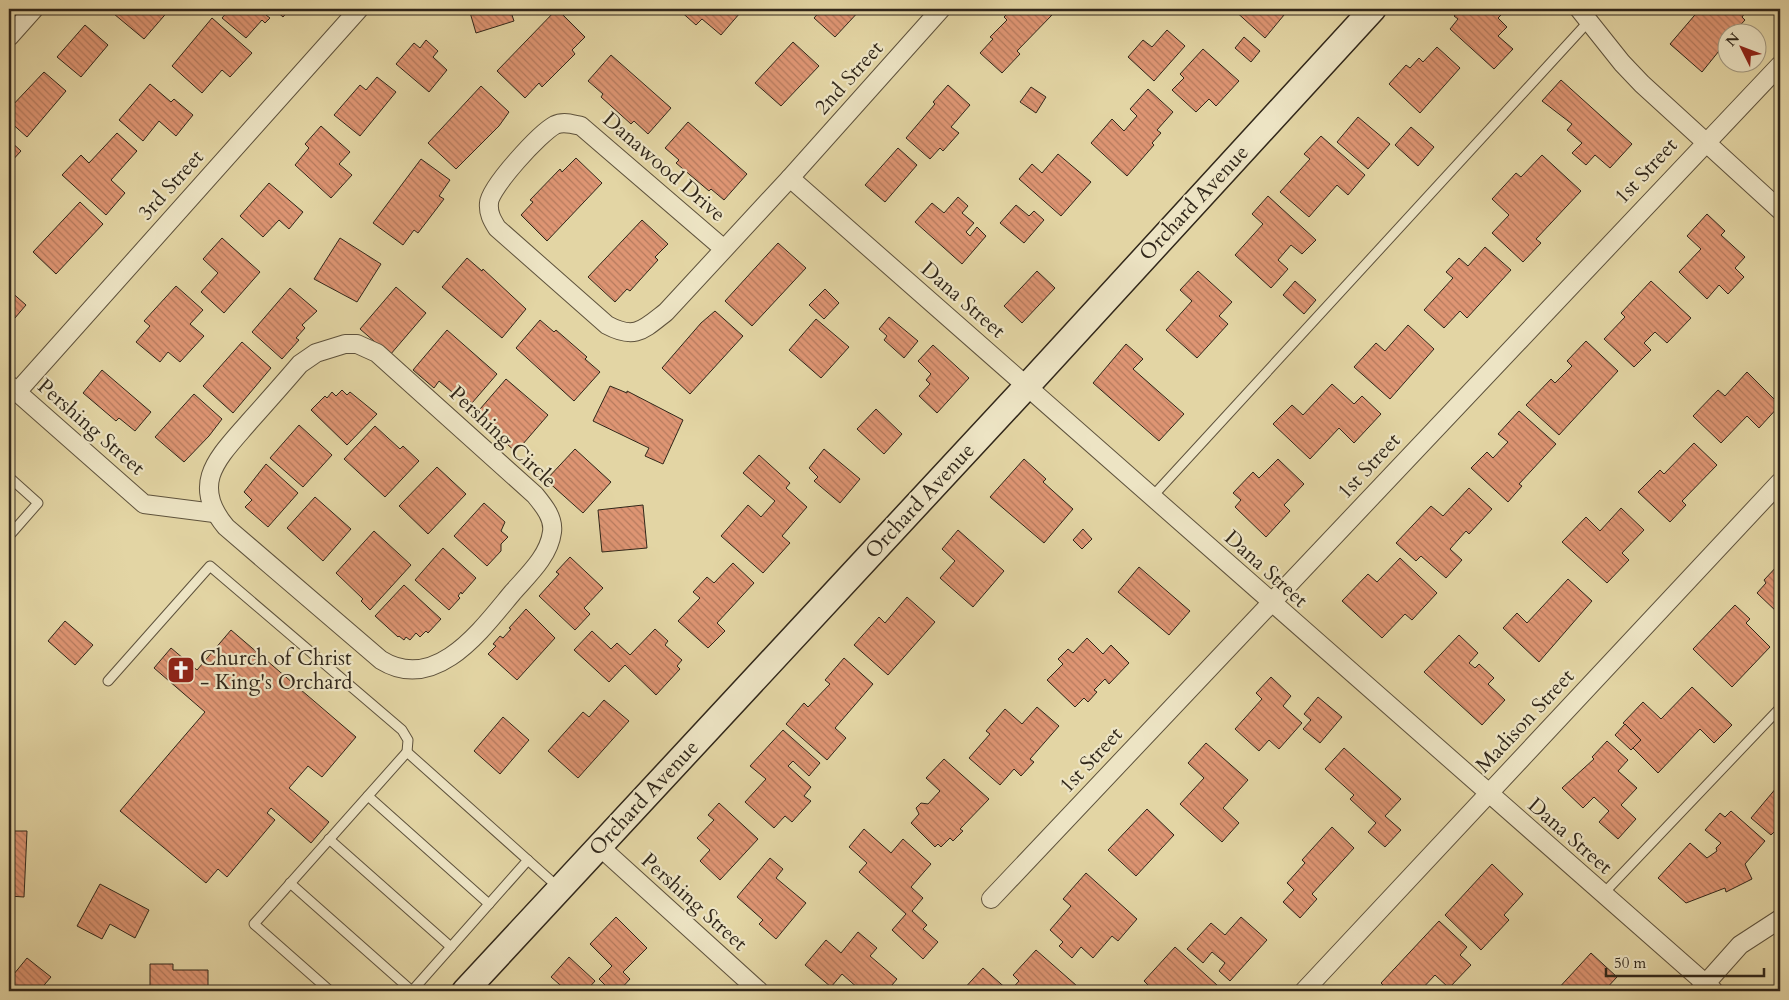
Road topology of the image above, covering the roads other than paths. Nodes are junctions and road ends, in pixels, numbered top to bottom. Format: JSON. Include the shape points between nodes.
{"nodes":[{"id":1,"x":34,"y":9,"type":"edge"},
{"id":2,"x":359,"y":9,"type":"edge"},
{"id":3,"x":942,"y":9,"type":"edge"},
{"id":4,"x":1373,"y":9,"type":"edge"},
{"id":5,"x":1584,"y":15,"type":"edge"},
{"id":6,"x":9,"y":37,"type":"edge"},
{"id":7,"x":1780,"y":65,"type":"edge"},
{"id":8,"x":1705,"y":142,"type":"junction"},
{"id":9,"x":790,"y":178,"type":"junction"},
{"id":10,"x":1780,"y":210,"type":"edge"},
{"id":11,"x":724,"y":249,"type":"junction"},
{"id":12,"x":1027,"y":386,"type":"junction"},
{"id":13,"x":12,"y":393,"type":"edge"},
{"id":14,"x":9,"y":477,"type":"edge"},
{"id":15,"x":1780,"y":482,"type":"edge"},
{"id":16,"x":1152,"y":497,"type":"junction"},
{"id":17,"x":214,"y":513,"type":"junction"},
{"id":18,"x":9,"y":536,"type":"edge"},
{"id":19,"x":1271,"y":603,"type":"junction"},
{"id":20,"x":108,"y":681,"type":"dead end"},
{"id":21,"x":1780,"y":708,"type":"edge"},
{"id":22,"x":406,"y":752,"type":"junction"},
{"id":23,"x":1488,"y":794,"type":"junction"},
{"id":24,"x":368,"y":796,"type":"junction"},
{"id":25,"x":329,"y":839,"type":"junction"},
{"id":26,"x":600,"y":846,"type":"junction"},
{"id":27,"x":528,"y":860,"type":"junction"},
{"id":28,"x":290,"y":883,"type":"junction"},
{"id":29,"x":560,"y":889,"type":"junction"},
{"id":30,"x":1603,"y":894,"type":"junction"},
{"id":31,"x":991,"y":899,"type":"dead end"},
{"id":32,"x":489,"y":904,"type":"junction"},
{"id":33,"x":1780,"y":919,"type":"edge"},
{"id":34,"x":451,"y":947,"type":"junction"},
{"id":35,"x":1706,"y":989,"type":"edge"},
{"id":36,"x":330,"y":991,"type":"edge"},
{"id":37,"x":412,"y":991,"type":"edge"},
{"id":38,"x":465,"y":991,"type":"edge"},
{"id":39,"x":759,"y":991,"type":"edge"},
{"id":40,"x":1304,"y":991,"type":"edge"}],
"edges":[{"from":1,"to":6,"type":"street"},
{"from":2,"to":13,"type":"street","name":"3rd Street"},
{"from":3,"to":9,"type":"street","name":"2nd Street"},
{"from":4,"to":12,"type":"street","name":"Orchard Avenue"},
{"from":5,"to":8,"type":"street","via":[[1635,77]]},
{"from":5,"to":16,"type":"lane"},
{"from":7,"to":8,"type":"street","name":"1st Street"},
{"from":8,"to":10,"type":"street"},
{"from":8,"to":19,"type":"street","name":"1st Street"},
{"from":9,"to":11,"type":"street","name":"Danawood Drive"},
{"from":9,"to":12,"type":"street","name":"Dana Street"},
{"from":11,"to":11,"type":"street","name":"Danawood Drive","via":[[659,318],[644,329],[621,333],[607,325],[497,228],[490,215],[489,202],[493,190],[543,133],[556,124],[568,122],[581,126]]},
{"from":12,"to":16,"type":"street","name":"Dana Street"},
{"from":12,"to":26,"type":"street","name":"Orchard Avenue"},
{"from":13,"to":17,"type":"street","name":"Pershing Street","via":[[144,504]]},
{"from":14,"to":18,"type":"lane","via":[[38,504]]},
{"from":15,"to":23,"type":"street","name":"Madison Street"},
{"from":16,"to":19,"type":"street","name":"Dana Street"},
{"from":17,"to":17,"type":"street","name":"Pershing Circle","via":[[226,527],[381,660],[393,668],[404,669],[430,666],[466,647],[537,564],[549,546],[553,530],[548,511],[535,495],[377,353],[357,344],[330,347],[300,364],[219,457],[209,487]]},
{"from":19,"to":23,"type":"street","name":"Dana Street"},
{"from":19,"to":31,"type":"street","name":"1st Street"},
{"from":20,"to":22,"type":"lane","via":[[210,566],[402,730],[408,740]]},
{"from":21,"to":30,"type":"lane"},
{"from":22,"to":24,"type":"lane"},
{"from":22,"to":27,"type":"lane"},
{"from":23,"to":30,"type":"street","name":"Dana Street"},
{"from":23,"to":40,"type":"street","name":"Madison Street"},
{"from":24,"to":25,"type":"lane"},
{"from":24,"to":32,"type":"lane"},
{"from":25,"to":28,"type":"lane"},
{"from":25,"to":34,"type":"lane"},
{"from":26,"to":29,"type":"street","name":"Orchard Avenue"},
{"from":26,"to":39,"type":"street","name":"Pershing Street"},
{"from":27,"to":29,"type":"lane"},
{"from":27,"to":32,"type":"lane"},
{"from":28,"to":36,"type":"lane","via":[[254,924]]},
{"from":28,"to":37,"type":"lane"},
{"from":29,"to":38,"type":"street","name":"Orchard Avenue"},
{"from":30,"to":35,"type":"street","name":"Dana Street"},
{"from":32,"to":34,"type":"lane"},
{"from":33,"to":35,"type":"street","via":[[1740,944]]},
{"from":34,"to":37,"type":"lane"}]}
